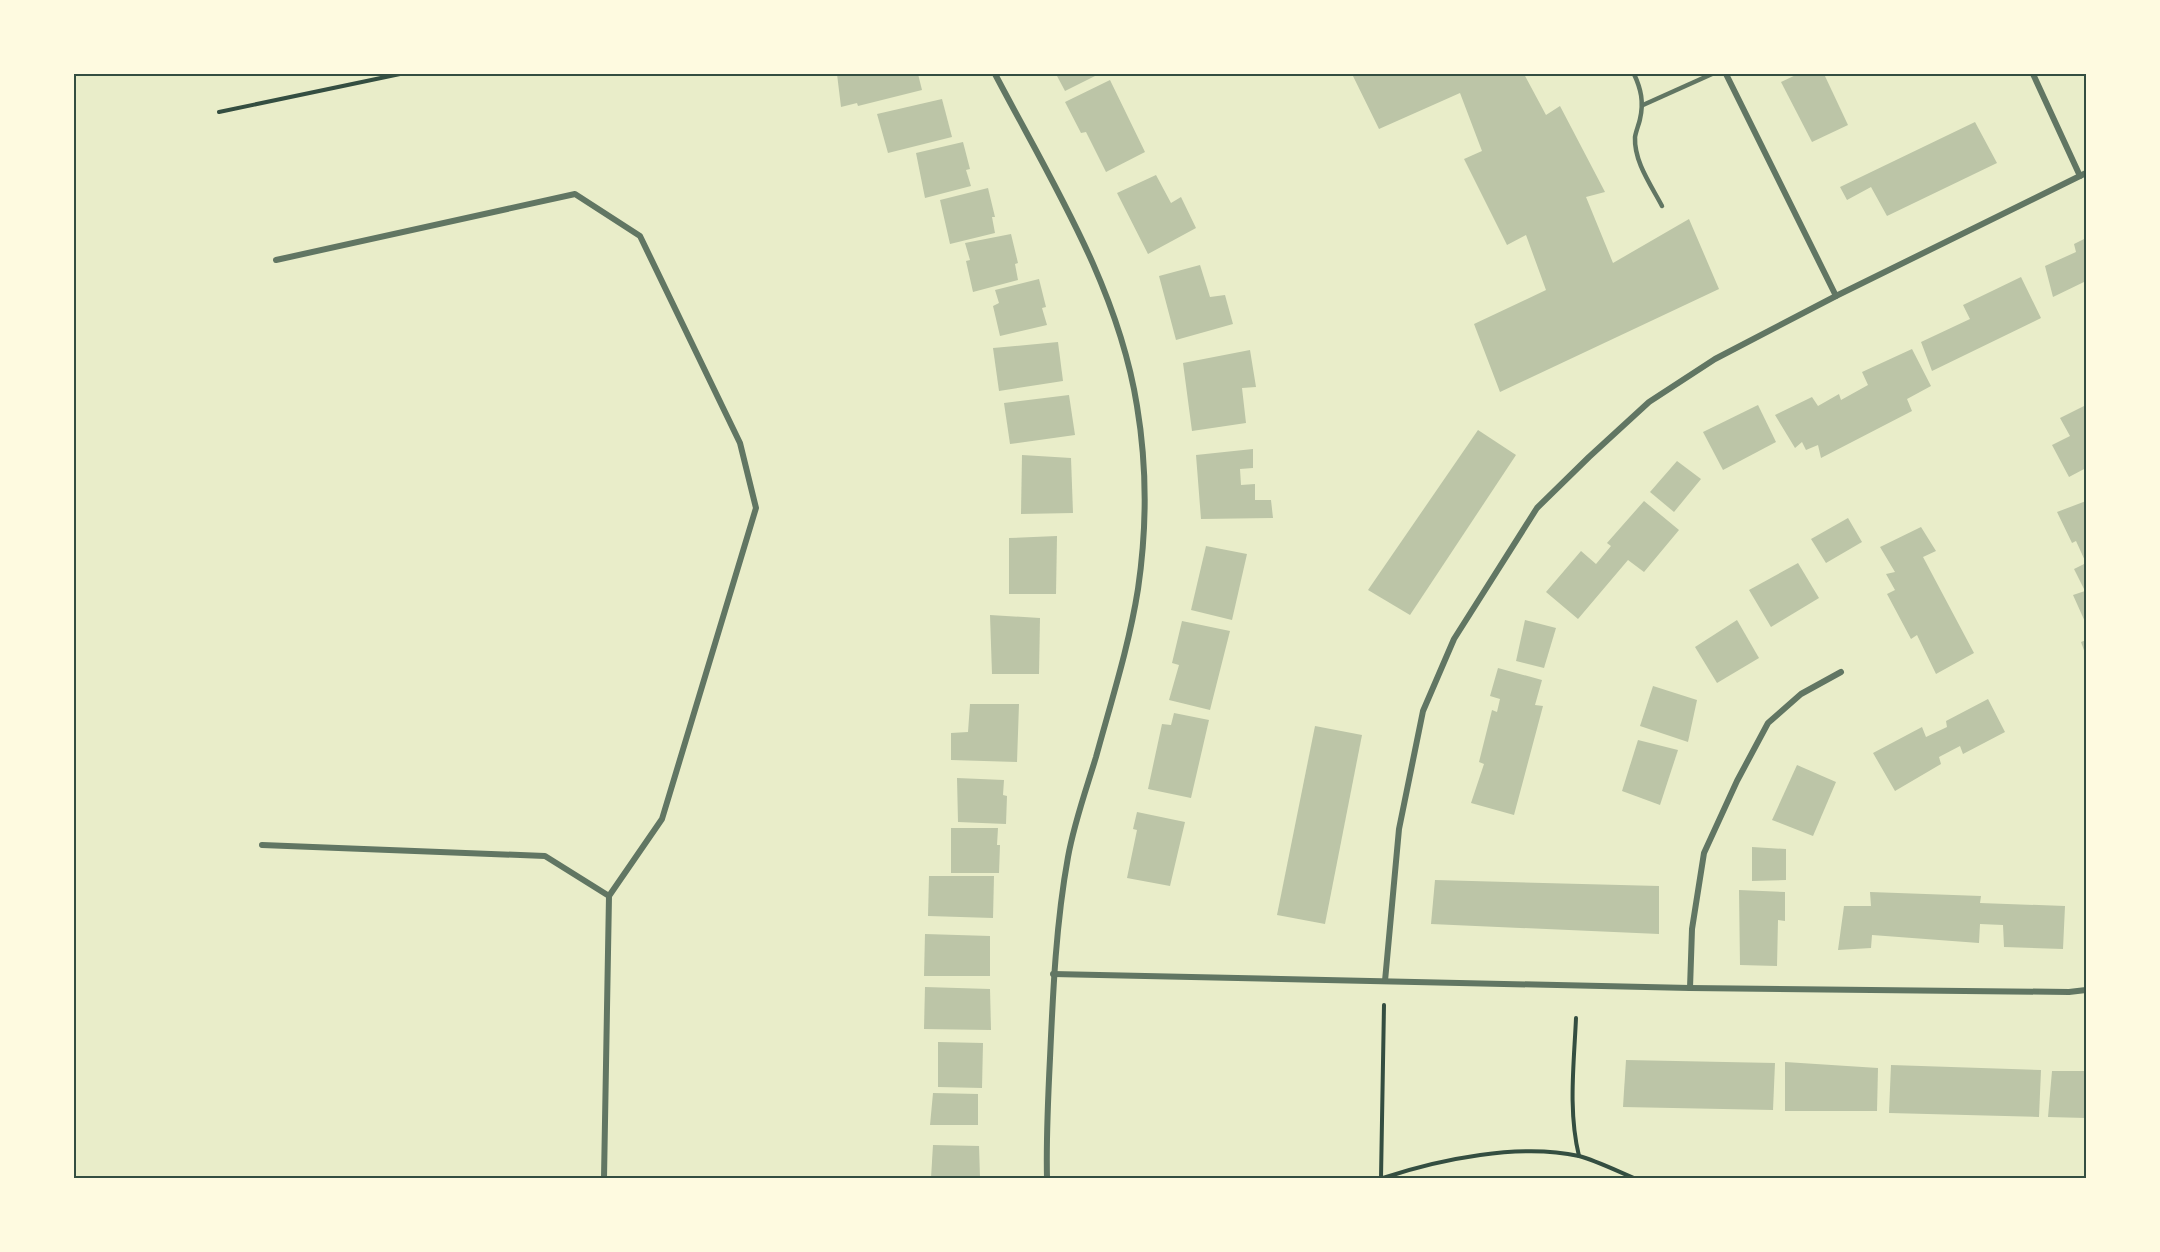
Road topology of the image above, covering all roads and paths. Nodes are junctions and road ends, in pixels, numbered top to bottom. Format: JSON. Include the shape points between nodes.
{"nodes":[{"id":1,"x":400,"y":74,"type":"edge"},
{"id":2,"x":995,"y":74,"type":"edge"},
{"id":3,"x":1634,"y":74,"type":"edge"},
{"id":4,"x":1712,"y":74,"type":"edge"},
{"id":5,"x":1726,"y":74,"type":"edge"},
{"id":6,"x":2033,"y":74,"type":"edge"},
{"id":7,"x":1643,"y":105,"type":"junction"},
{"id":8,"x":219,"y":112,"type":"dead end"},
{"id":9,"x":2083,"y":174,"type":"edge"},
{"id":10,"x":1662,"y":206,"type":"dead end"},
{"id":11,"x":276,"y":260,"type":"dead end"},
{"id":12,"x":1836,"y":296,"type":"junction"},
{"id":13,"x":1841,"y":672,"type":"dead end"},
{"id":14,"x":262,"y":845,"type":"dead end"},
{"id":15,"x":609,"y":896,"type":"junction"},
{"id":16,"x":1053,"y":974,"type":"junction"},
{"id":17,"x":1385,"y":981,"type":"junction"},
{"id":18,"x":1690,"y":988,"type":"junction"},
{"id":19,"x":2086,"y":990,"type":"edge"},
{"id":20,"x":1384,"y":1005,"type":"dead end"},
{"id":21,"x":1576,"y":1018,"type":"dead end"},
{"id":22,"x":1579,"y":1156,"type":"junction"},
{"id":23,"x":604,"y":1179,"type":"edge"},
{"id":24,"x":1047,"y":1179,"type":"edge"},
{"id":25,"x":1382,"y":1179,"type":"edge"},
{"id":26,"x":1634,"y":1179,"type":"edge"}],
"edges":[{"from":1,"to":8,"type":"path"},
{"from":2,"to":16,"type":"street","via":[[1105,291],[1125,350],[1143,450],[1145,497],[1137,591],[1068,855]]},
{"from":3,"to":7,"type":"lane"},
{"from":4,"to":7,"type":"lane"},
{"from":5,"to":12,"type":"street"},
{"from":6,"to":9,"type":"street"},
{"from":7,"to":10,"type":"lane","via":[[1635,135],[1637,152]]},
{"from":9,"to":12,"type":"street"},
{"from":11,"to":15,"type":"street","via":[[575,194],[640,236],[740,443],[756,508],[662,819]]},
{"from":12,"to":17,"type":"street","via":[[1715,359],[1649,402],[1537,508],[1454,639],[1423,711],[1399,829]]},
{"from":13,"to":18,"type":"street","via":[[1802,694],[1767,723],[1737,781],[1704,853],[1692,929]]},
{"from":14,"to":15,"type":"street","via":[[545,856]]},
{"from":15,"to":23,"type":"street"},
{"from":16,"to":17,"type":"street"},
{"from":16,"to":24,"type":"street"},
{"from":17,"to":18,"type":"street"},
{"from":18,"to":19,"type":"street"},
{"from":20,"to":25,"type":"path"},
{"from":21,"to":22,"type":"path","via":[[1572,1108]]},
{"from":22,"to":25,"type":"path","via":[[1546,1152],[1466,1157]]},
{"from":22,"to":26,"type":"path"}]}
